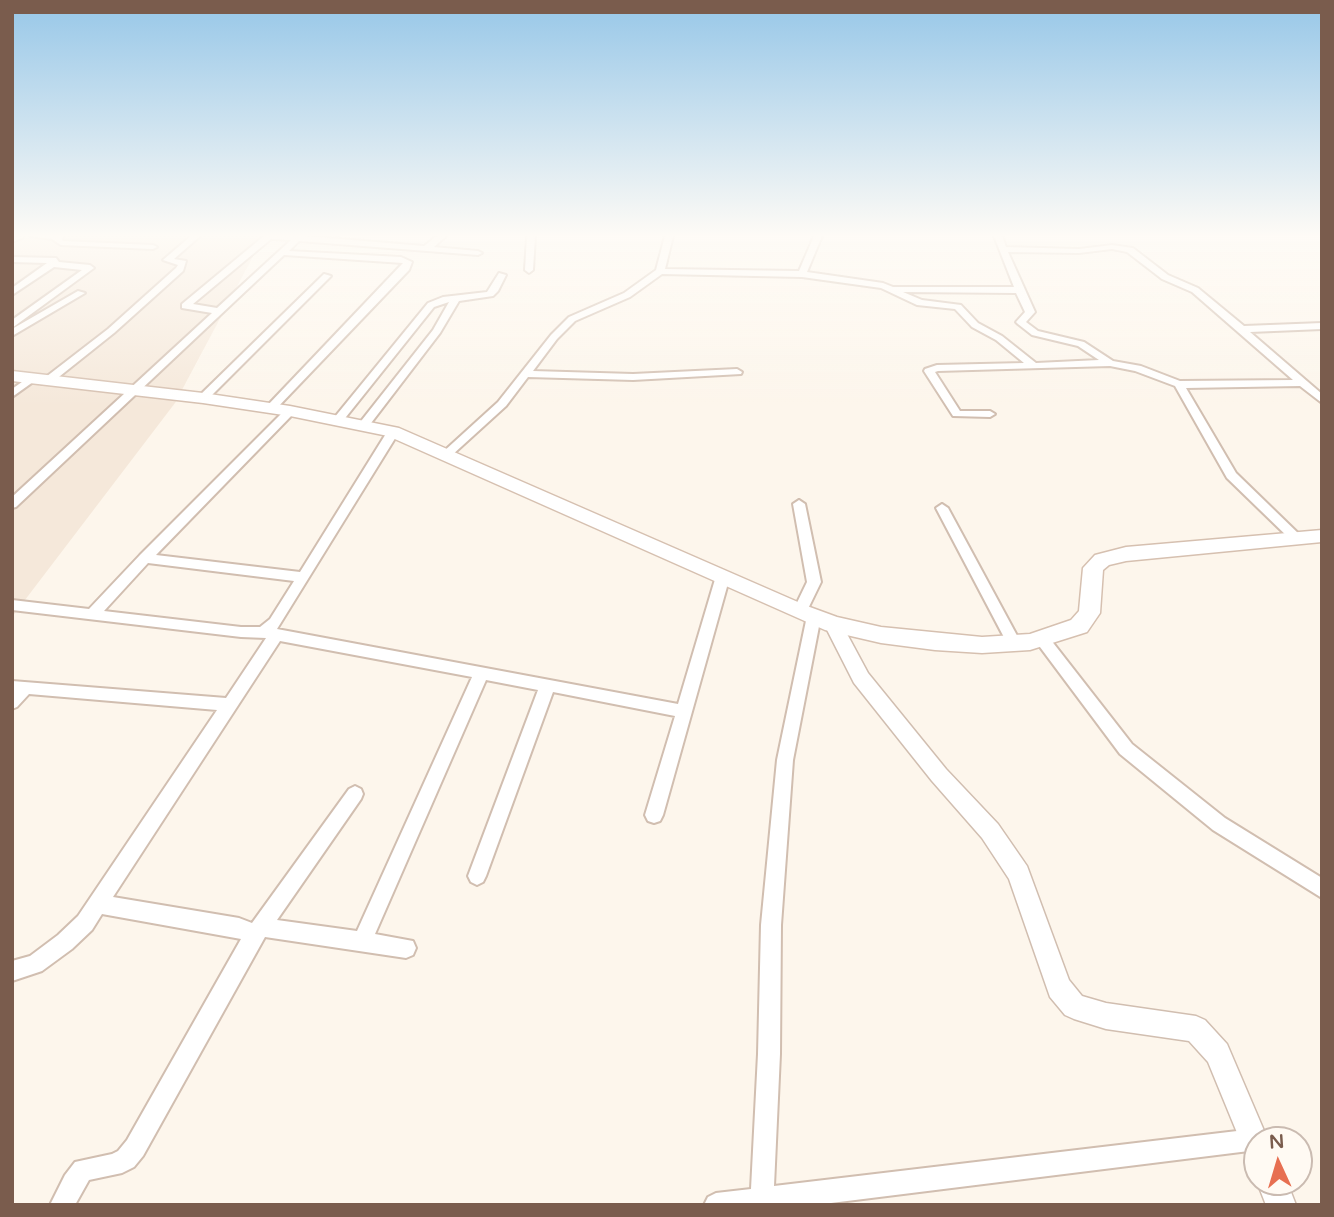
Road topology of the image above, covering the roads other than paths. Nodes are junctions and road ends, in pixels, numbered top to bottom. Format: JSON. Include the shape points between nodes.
{"nodes":[{"id":1,"x":59,"y":293,"type":"edge"},
{"id":2,"x":81,"y":293,"type":"dead end"},
{"id":3,"x":154,"y":293,"type":"edge"},
{"id":4,"x":200,"y":293,"type":"edge"},
{"id":5,"x":241,"y":293,"type":"edge"},
{"id":6,"x":310,"y":293,"type":"edge"},
{"id":7,"x":384,"y":293,"type":"edge"},
{"id":8,"x":493,"y":293,"type":"edge"},
{"id":9,"x":630,"y":293,"type":"edge"},
{"id":10,"x":899,"y":293,"type":"edge"},
{"id":11,"x":1020,"y":293,"type":"edge"},
{"id":12,"x":1198,"y":293,"type":"edge"},
{"id":13,"x":455,"y":300,"type":"junction"},
{"id":14,"x":221,"y":311,"type":"junction"},
{"id":15,"x":1322,"y":326,"type":"edge"},
{"id":16,"x":14,"y":329,"type":"edge"},
{"id":17,"x":1241,"y":329,"type":"junction"},
{"id":18,"x":1110,"y":363,"type":"junction"},
{"id":19,"x":1034,"y":366,"type":"junction"},
{"id":20,"x":737,"y":372,"type":"dead end"},
{"id":21,"x":527,"y":374,"type":"junction"},
{"id":22,"x":29,"y":379,"type":"edge"},
{"id":23,"x":1304,"y":383,"type":"junction"},
{"id":24,"x":1179,"y":384,"type":"junction"},
{"id":25,"x":135,"y":390,"type":"junction"},
{"id":26,"x":12,"y":394,"type":"edge"},
{"id":27,"x":203,"y":398,"type":"junction"},
{"id":28,"x":1322,"y":400,"type":"edge"},
{"id":29,"x":281,"y":409,"type":"junction"},
{"id":30,"x":990,"y":414,"type":"dead end"},
{"id":31,"x":338,"y":420,"type":"junction"},
{"id":32,"x":364,"y":425,"type":"junction"},
{"id":33,"x":393,"y":432,"type":"junction"},
{"id":34,"x":447,"y":454,"type":"junction"},
{"id":35,"x":12,"y":504,"type":"edge"},
{"id":36,"x":799,"y":504,"type":"dead end"},
{"id":37,"x":942,"y":508,"type":"dead end"},
{"id":38,"x":1322,"y":536,"type":"edge"},
{"id":39,"x":1296,"y":537,"type":"junction"},
{"id":40,"x":145,"y":558,"type":"junction"},
{"id":41,"x":723,"y":576,"type":"junction"},
{"id":42,"x":303,"y":577,"type":"junction"},
{"id":43,"x":12,"y":606,"type":"edge"},
{"id":44,"x":93,"y":614,"type":"junction"},
{"id":45,"x":816,"y":617,"type":"junction"},
{"id":46,"x":269,"y":633,"type":"junction"},
{"id":47,"x":1042,"y":639,"type":"junction"},
{"id":48,"x":1014,"y":643,"type":"junction"},
{"id":49,"x":481,"y":674,"type":"junction"},
{"id":50,"x":19,"y":687,"type":"edge"},
{"id":51,"x":547,"y":687,"type":"junction"},
{"id":52,"x":12,"y":703,"type":"edge"},
{"id":53,"x":230,"y":705,"type":"junction"},
{"id":54,"x":684,"y":711,"type":"junction"},
{"id":55,"x":355,"y":794,"type":"dead end"},
{"id":56,"x":654,"y":815,"type":"dead end"},
{"id":57,"x":477,"y":876,"type":"dead end"},
{"id":58,"x":1322,"y":889,"type":"edge"},
{"id":59,"x":98,"y":904,"type":"junction"},
{"id":60,"x":256,"y":934,"type":"junction"},
{"id":61,"x":362,"y":942,"type":"junction"},
{"id":62,"x":406,"y":948,"type":"dead end"},
{"id":63,"x":12,"y":971,"type":"edge"},
{"id":64,"x":1249,"y":1126,"type":"edge"},
{"id":65,"x":1243,"y":1144,"type":"edge"},
{"id":66,"x":762,"y":1199,"type":"junction"},
{"id":67,"x":62,"y":1205,"type":"edge"},
{"id":68,"x":716,"y":1205,"type":"edge"}],
"edges":[{"from":1,"to":16,"type":"street"},
{"from":2,"to":16,"type":"street"},
{"from":3,"to":22,"type":"street","via":[[111,331]]},
{"from":4,"to":14,"type":"street","via":[[185,306]]},
{"from":5,"to":14,"type":"street"},
{"from":6,"to":27,"type":"street"},
{"from":7,"to":29,"type":"street"},
{"from":8,"to":13,"type":"street"},
{"from":9,"to":21,"type":"street","via":[[572,318]]},
{"from":10,"to":19,"type":"street","via":[[920,303],[958,307],[975,325]]},
{"from":11,"to":18,"type":"street","via":[[1030,312],[1021,319],[1029,330],[1081,344]]},
{"from":12,"to":17,"type":"street"},
{"from":13,"to":31,"type":"street","via":[[431,305]]},
{"from":13,"to":32,"type":"street","via":[[437,331]]},
{"from":14,"to":25,"type":"street"},
{"from":15,"to":17,"type":"street"},
{"from":17,"to":23,"type":"street"},
{"from":18,"to":19,"type":"street"},
{"from":18,"to":24,"type":"street"},
{"from":19,"to":30,"type":"street","via":[[929,371],[957,414]]},
{"from":20,"to":21,"type":"street","via":[[632,377]]},
{"from":21,"to":34,"type":"street","via":[[494,413]]},
{"from":22,"to":25,"type":"main road"},
{"from":22,"to":26,"type":"street"},
{"from":23,"to":24,"type":"street"},
{"from":23,"to":28,"type":"street"},
{"from":24,"to":39,"type":"street","via":[[1231,475]]},
{"from":25,"to":27,"type":"main road"},
{"from":25,"to":35,"type":"street"},
{"from":27,"to":29,"type":"main road"},
{"from":29,"to":31,"type":"main road"},
{"from":29,"to":40,"type":"street"},
{"from":31,"to":32,"type":"main road"},
{"from":32,"to":33,"type":"main road"},
{"from":33,"to":34,"type":"main road"},
{"from":33,"to":42,"type":"street"},
{"from":34,"to":41,"type":"main road"},
{"from":36,"to":45,"type":"street"},
{"from":37,"to":48,"type":"street"},
{"from":38,"to":39,"type":"main road"},
{"from":39,"to":47,"type":"main road","via":[[1102,560],[1093,568],[1088,613],[1079,626]]},
{"from":40,"to":42,"type":"street"},
{"from":40,"to":44,"type":"street"},
{"from":41,"to":45,"type":"main road"},
{"from":41,"to":54,"type":"street"},
{"from":42,"to":46,"type":"street"},
{"from":43,"to":44,"type":"street"},
{"from":44,"to":46,"type":"street"},
{"from":45,"to":48,"type":"main road","via":[[881,635],[982,645]]},
{"from":45,"to":64,"type":"street","via":[[860,678],[1011,862],[1032,906],[1059,988],[1074,1006],[1106,1016],[1196,1029],[1218,1053]]},
{"from":45,"to":66,"type":"street","via":[[785,760],[771,925]]},
{"from":46,"to":49,"type":"street"},
{"from":46,"to":53,"type":"street"},
{"from":47,"to":48,"type":"main road"},
{"from":47,"to":58,"type":"street","via":[[1126,749],[1219,824]]},
{"from":49,"to":51,"type":"street"},
{"from":49,"to":61,"type":"street"},
{"from":50,"to":52,"type":"street"},
{"from":50,"to":53,"type":"street"},
{"from":51,"to":54,"type":"street"},
{"from":51,"to":57,"type":"street"},
{"from":53,"to":59,"type":"street"},
{"from":54,"to":56,"type":"street"},
{"from":55,"to":60,"type":"street"},
{"from":59,"to":60,"type":"street"},
{"from":59,"to":63,"type":"street","via":[[65,942],[35,964]]},
{"from":60,"to":61,"type":"street"},
{"from":60,"to":67,"type":"street","via":[[135,1148],[114,1165],[83,1170]]},
{"from":61,"to":62,"type":"street"},
{"from":65,"to":66,"type":"street"},
{"from":66,"to":68,"type":"street"}]}
